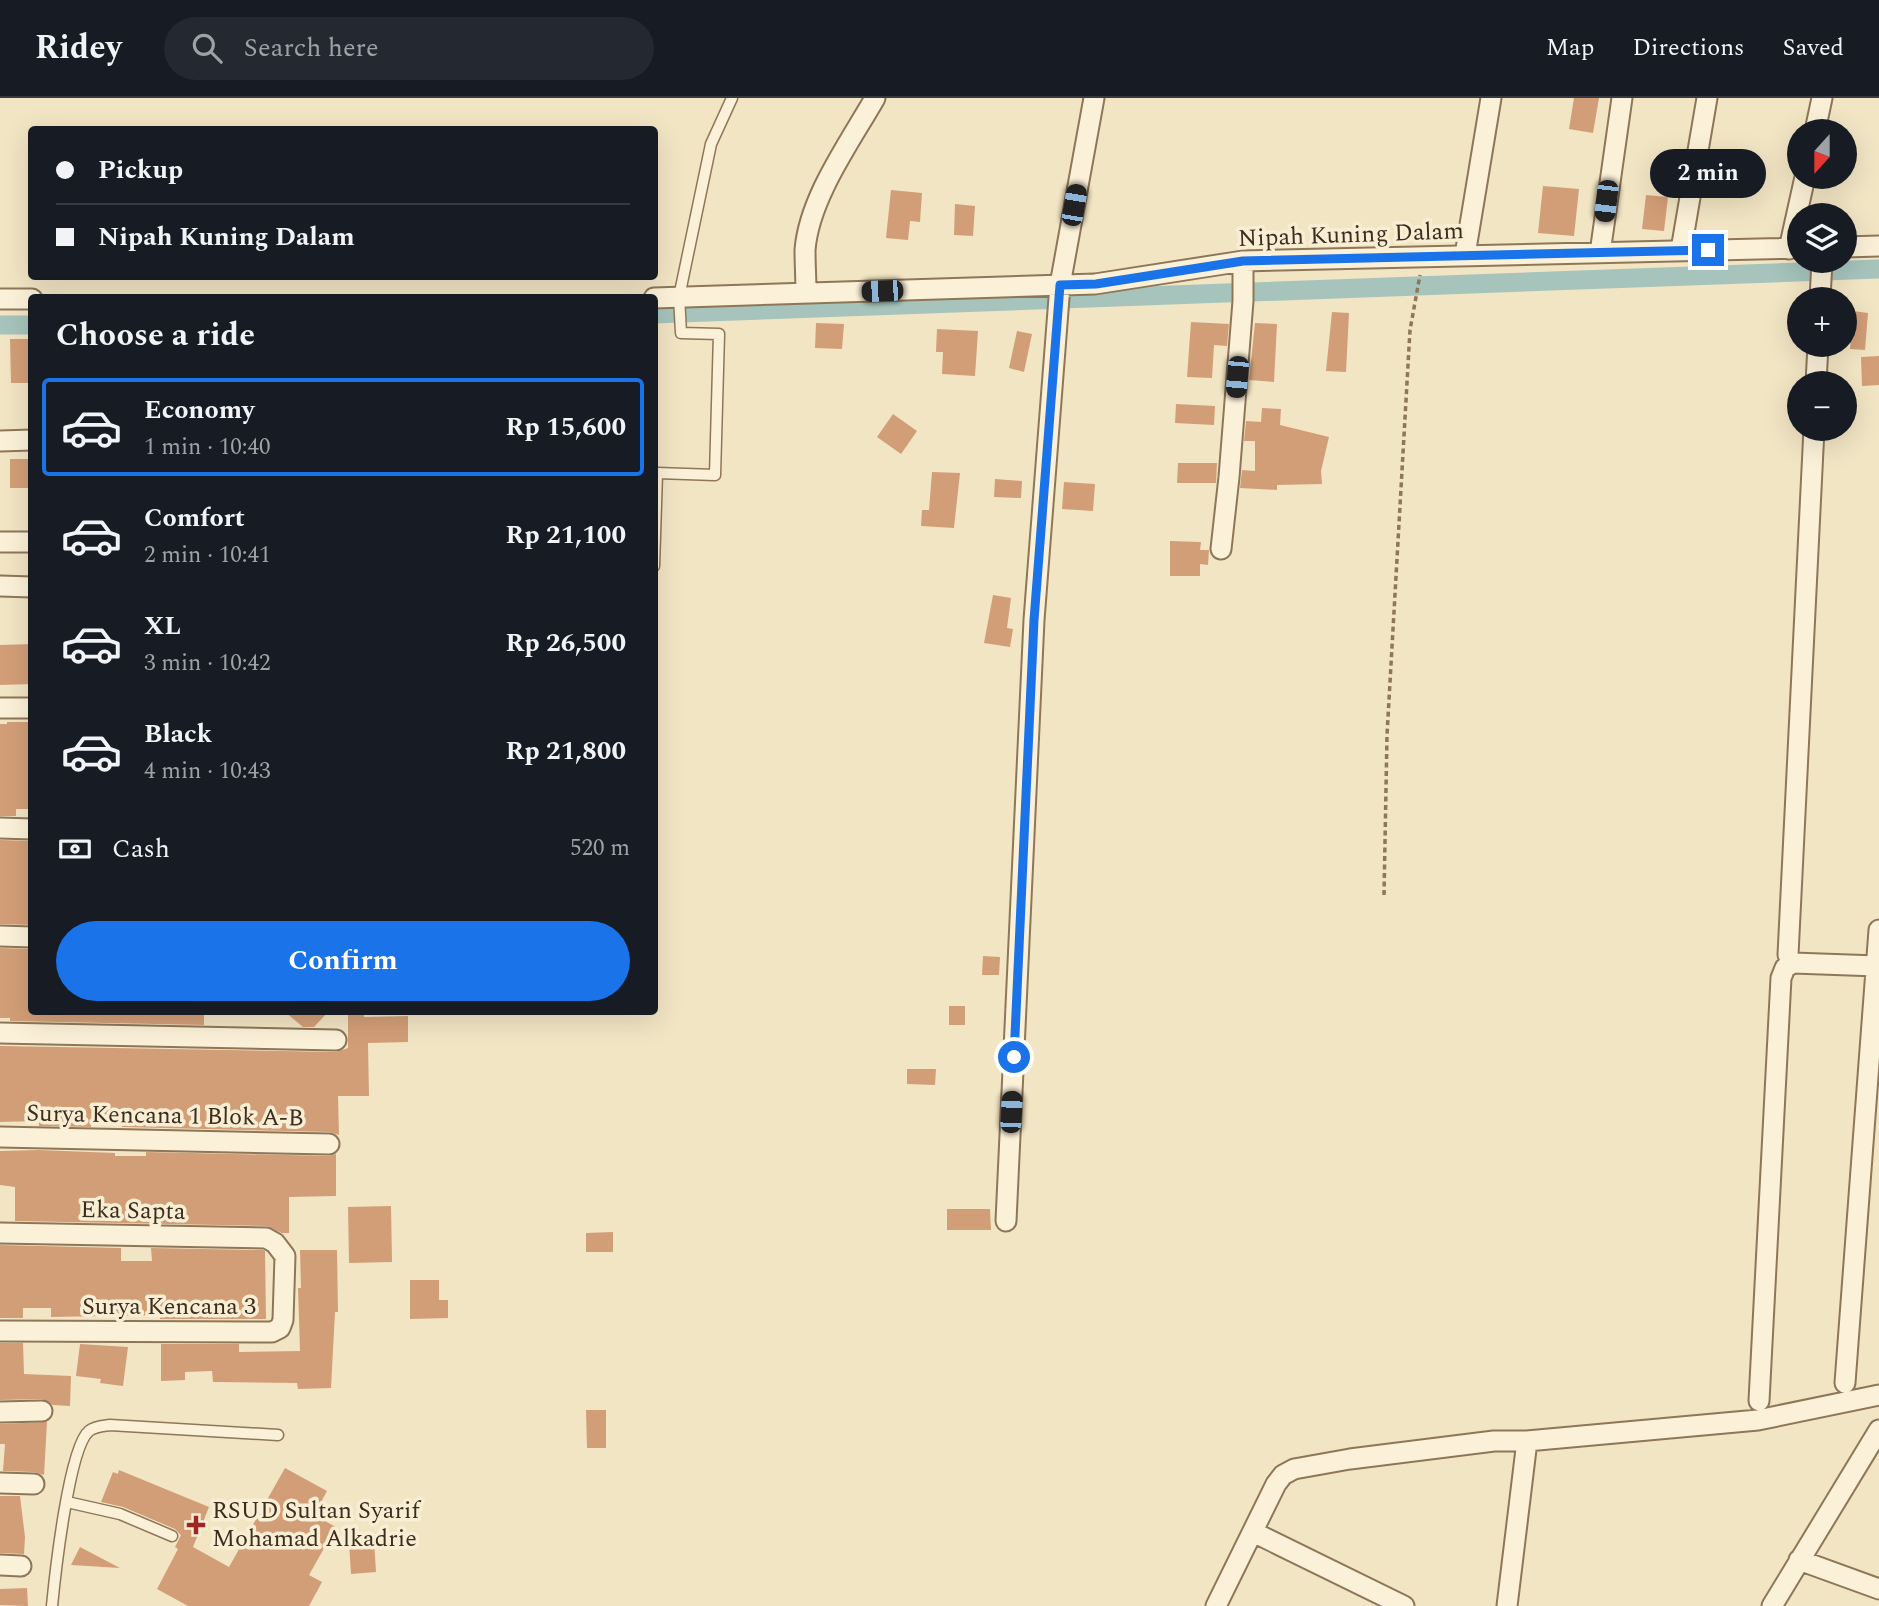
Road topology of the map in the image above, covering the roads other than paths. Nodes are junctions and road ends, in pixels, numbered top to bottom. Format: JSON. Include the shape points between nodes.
{"nodes":[{"id":1,"x":732,"y":98,"type":"edge"},
{"id":2,"x":875,"y":98,"type":"edge"},
{"id":3,"x":1094,"y":98,"type":"edge"},
{"id":4,"x":1491,"y":98,"type":"edge"},
{"id":5,"x":1622,"y":98,"type":"edge"},
{"id":6,"x":1707,"y":98,"type":"edge"},
{"id":7,"x":1822,"y":98,"type":"edge"},
{"id":8,"x":1818,"y":119,"type":"edge"},
{"id":9,"x":1879,"y":246,"type":"edge"},
{"id":10,"x":1857,"y":247,"type":"edge"},
{"id":11,"x":1787,"y":248,"type":"edge"},
{"id":12,"x":1681,"y":250,"type":"junction"},
{"id":13,"x":1600,"y":253,"type":"junction"},
{"id":14,"x":1465,"y":255,"type":"junction"},
{"id":15,"x":1243,"y":271,"type":"junction"},
{"id":16,"x":806,"y":293,"type":"junction"},
{"id":17,"x":1059,"y":294,"type":"junction"},
{"id":18,"x":658,"y":298,"type":"edge"},
{"id":19,"x":0,"y":299,"type":"edge"},
{"id":20,"x":28,"y":299,"type":"edge"},
{"id":21,"x":680,"y":300,"type":"junction"},
{"id":22,"x":0,"y":440,"type":"edge"},
{"id":23,"x":28,"y":440,"type":"edge"},
{"id":24,"x":1813,"y":441,"type":"edge"},
{"id":25,"x":658,"y":473,"type":"edge"},
{"id":26,"x":0,"y":542,"type":"edge"},
{"id":27,"x":28,"y":542,"type":"edge"},
{"id":28,"x":1221,"y":548,"type":"dead end"},
{"id":29,"x":0,"y":586,"type":"edge"},
{"id":30,"x":28,"y":587,"type":"edge"},
{"id":31,"x":0,"y":708,"type":"edge"},
{"id":32,"x":28,"y":708,"type":"edge"},
{"id":33,"x":0,"y":828,"type":"edge"},
{"id":34,"x":28,"y":829,"type":"edge"},
{"id":35,"x":1879,"y":930,"type":"edge"},
{"id":36,"x":0,"y":936,"type":"edge"},
{"id":37,"x":28,"y":937,"type":"edge"},
{"id":38,"x":1788,"y":955,"type":"dead end"},
{"id":39,"x":1877,"y":966,"type":"junction"},
{"id":40,"x":0,"y":1033,"type":"edge"},
{"id":41,"x":336,"y":1040,"type":"dead end"},
{"id":42,"x":0,"y":1137,"type":"edge"},
{"id":43,"x":329,"y":1144,"type":"dead end"},
{"id":44,"x":1006,"y":1221,"type":"dead end"},
{"id":45,"x":0,"y":1233,"type":"edge"},
{"id":46,"x":266,"y":1238,"type":"joint"},
{"id":47,"x":0,"y":1331,"type":"edge"},
{"id":48,"x":1845,"y":1383,"type":"dead end"},
{"id":49,"x":1759,"y":1401,"type":"dead end"},
{"id":50,"x":1875,"y":1401,"type":"edge"},
{"id":51,"x":43,"y":1411,"type":"dead end"},
{"id":52,"x":0,"y":1412,"type":"edge"},
{"id":53,"x":1879,"y":1430,"type":"edge"},
{"id":54,"x":278,"y":1435,"type":"dead end"},
{"id":55,"x":1527,"y":1441,"type":"junction"},
{"id":56,"x":0,"y":1483,"type":"edge"},
{"id":57,"x":34,"y":1484,"type":"dead end"},
{"id":58,"x":67,"y":1503,"type":"junction"},
{"id":59,"x":1253,"y":1532,"type":"junction"},
{"id":60,"x":172,"y":1536,"type":"dead end"},
{"id":61,"x":1799,"y":1560,"type":"junction"},
{"id":62,"x":0,"y":1565,"type":"edge"},
{"id":63,"x":21,"y":1566,"type":"dead end"},
{"id":64,"x":1879,"y":1589,"type":"edge"},
{"id":65,"x":52,"y":1606,"type":"edge"},
{"id":66,"x":1217,"y":1606,"type":"edge"},
{"id":67,"x":1404,"y":1606,"type":"edge"},
{"id":68,"x":1507,"y":1606,"type":"edge"},
{"id":69,"x":1772,"y":1606,"type":"edge"}],
"edges":[{"from":1,"to":21,"type":"lane","via":[[711,144]]},
{"from":2,"to":16,"type":"street","via":[[834,167],[809,230]]},
{"from":3,"to":17,"type":"street"},
{"from":4,"to":14,"type":"street"},
{"from":5,"to":13,"type":"street"},
{"from":6,"to":12,"type":"street"},
{"from":7,"to":8,"type":"street"},
{"from":9,"to":10,"type":"street"},
{"from":11,"to":12,"type":"street","name":"Nipah Kuning Dalam"},
{"from":12,"to":13,"type":"street","name":"Nipah Kuning Dalam"},
{"from":13,"to":14,"type":"street","name":"Nipah Kuning Dalam"},
{"from":14,"to":15,"type":"street","name":"Nipah Kuning Dalam"},
{"from":15,"to":17,"type":"street","name":"Nipah Kuning Dalam","via":[[1096,284]]},
{"from":15,"to":28,"type":"street"},
{"from":16,"to":17,"type":"street","name":"Nipah Kuning Dalam"},
{"from":16,"to":21,"type":"street","name":"Nipah Kuning Dalam"},
{"from":17,"to":44,"type":"street","via":[[1034,620]]},
{"from":18,"to":21,"type":"street","name":"Nipah Kuning Dalam"},
{"from":19,"to":20,"type":"street"},
{"from":21,"to":25,"type":"lane","via":[[681,333],[719,334],[715,475]]},
{"from":22,"to":23,"type":"street"},
{"from":24,"to":38,"type":"street"},
{"from":26,"to":27,"type":"street"},
{"from":29,"to":30,"type":"street"},
{"from":31,"to":32,"type":"street"},
{"from":33,"to":34,"type":"street"},
{"from":35,"to":39,"type":"street"},
{"from":36,"to":37,"type":"street"},
{"from":39,"to":48,"type":"street"},
{"from":39,"to":49,"type":"street","via":[[1793,963],[1781,978]]},
{"from":40,"to":41,"type":"street"},
{"from":42,"to":43,"type":"street","name":"Surya Kencana 1 Blok A-B"},
{"from":45,"to":46,"type":"street","name":"Eka Sapta"},
{"from":46,"to":47,"type":"street","name":"Surya Kencana 3","via":[[285,1256],[283,1320],[272,1332]]},
{"from":50,"to":55,"type":"street","via":[[1758,1420]]},
{"from":51,"to":52,"type":"street"},
{"from":53,"to":61,"type":"street"},
{"from":54,"to":58,"type":"lane","via":[[98,1426],[79,1448]]},
{"from":55,"to":59,"type":"street","via":[[1493,1441],[1294,1469],[1276,1484]]},
{"from":55,"to":68,"type":"street"},
{"from":56,"to":57,"type":"street"},
{"from":58,"to":60,"type":"lane","via":[[120,1514]]},
{"from":58,"to":65,"type":"lane"},
{"from":59,"to":66,"type":"street"},
{"from":59,"to":67,"type":"street"},
{"from":61,"to":64,"type":"street"},
{"from":61,"to":69,"type":"street"},
{"from":62,"to":63,"type":"street"}]}
